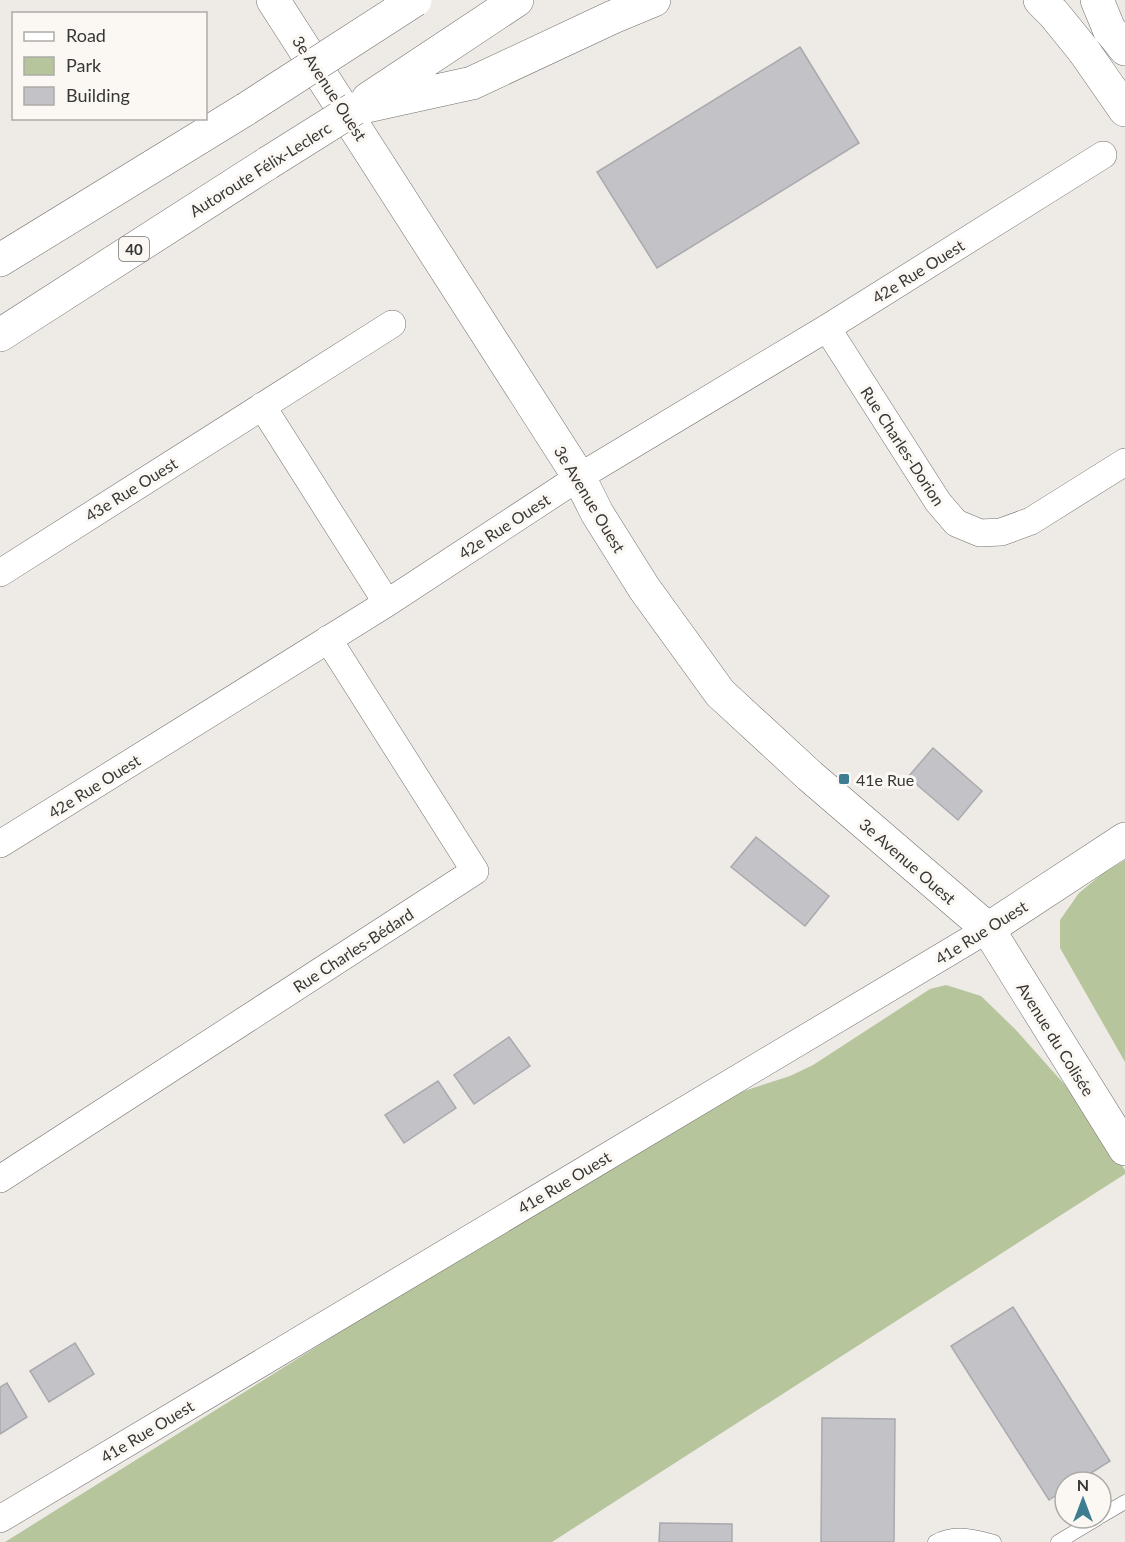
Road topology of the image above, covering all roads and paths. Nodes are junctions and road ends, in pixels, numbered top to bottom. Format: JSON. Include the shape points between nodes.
{"nodes":[{"id":1,"x":273,"y":0,"type":"edge"},
{"id":2,"x":415,"y":0,"type":"edge"},
{"id":3,"x":517,"y":0,"type":"edge"},
{"id":4,"x":654,"y":0,"type":"edge"},
{"id":5,"x":1040,"y":0,"type":"edge"},
{"id":6,"x":354,"y":109,"type":"junction"},
{"id":7,"x":1125,"y":110,"type":"edge"},
{"id":8,"x":1103,"y":155,"type":"dead end"},
{"id":9,"x":0,"y":260,"type":"edge"},
{"id":10,"x":392,"y":324,"type":"dead end"},
{"id":11,"x":827,"y":328,"type":"junction"},
{"id":12,"x":0,"y":334,"type":"edge"},
{"id":13,"x":262,"y":406,"type":"junction"},
{"id":14,"x":1125,"y":462,"type":"edge"},
{"id":15,"x":579,"y":477,"type":"junction"},
{"id":16,"x":0,"y":573,"type":"edge"},
{"id":17,"x":387,"y":603,"type":"junction"},
{"id":18,"x":328,"y":639,"type":"junction"},
{"id":19,"x":1125,"y":839,"type":"edge"},
{"id":20,"x":0,"y":844,"type":"edge"},
{"id":21,"x":988,"y":929,"type":"junction"},
{"id":22,"x":1125,"y":1149,"type":"edge"},
{"id":23,"x":0,"y":1179,"type":"edge"},
{"id":24,"x":0,"y":1519,"type":"edge"},
{"id":25,"x":1078,"y":1530,"type":"edge"},
{"id":26,"x":935,"y":1542,"type":"edge"},
{"id":27,"x":994,"y":1542,"type":"edge"},
{"id":28,"x":1058,"y":1542,"type":"edge"}],
"edges":[{"from":1,"to":15,"type":"main road","name":"3e Avenue Ouest"},
{"from":2,"to":9,"type":"main road","bridge":true},
{"from":3,"to":6,"type":"main road","name":"Autoroute Félix-Leclerc","number":"40"},
{"from":4,"to":6,"type":"main road","via":[[472,83]]},
{"from":5,"to":7,"type":"main road","via":[[1084,51]]},
{"from":6,"to":12,"type":"main road","name":"Autoroute Félix-Leclerc","number":"40","bridge":true},
{"from":8,"to":11,"type":"street","name":"42e Rue Ouest"},
{"from":10,"to":13,"type":"street","name":"43e Rue Ouest"},
{"from":11,"to":14,"type":"street","name":"Rue Charles-Dorion","via":[[938,502],[956,523],[980,533],[1001,532],[1031,521]]},
{"from":11,"to":15,"type":"street","name":"42e Rue Ouest"},
{"from":13,"to":16,"type":"street","name":"43e Rue Ouest"},
{"from":13,"to":17,"type":"street"},
{"from":15,"to":17,"type":"street","name":"42e Rue Ouest"},
{"from":15,"to":21,"type":"main road","name":"3e Avenue Ouest","via":[[644,588],[720,693]]},
{"from":17,"to":18,"type":"street","name":"42e Rue Ouest"},
{"from":18,"to":20,"type":"street","name":"42e Rue Ouest"},
{"from":18,"to":23,"type":"street","name":"Rue Charles-Bédard","via":[[476,871]]},
{"from":19,"to":21,"type":"main road","name":"41e Rue Ouest"},
{"from":21,"to":22,"type":"main road","name":"Avenue du Colisée"},
{"from":21,"to":24,"type":"street","name":"41e Rue Ouest"},
{"from":25,"to":28,"type":"lane"},
{"from":26,"to":27,"type":"lane","via":[[962,1535]]}]}
